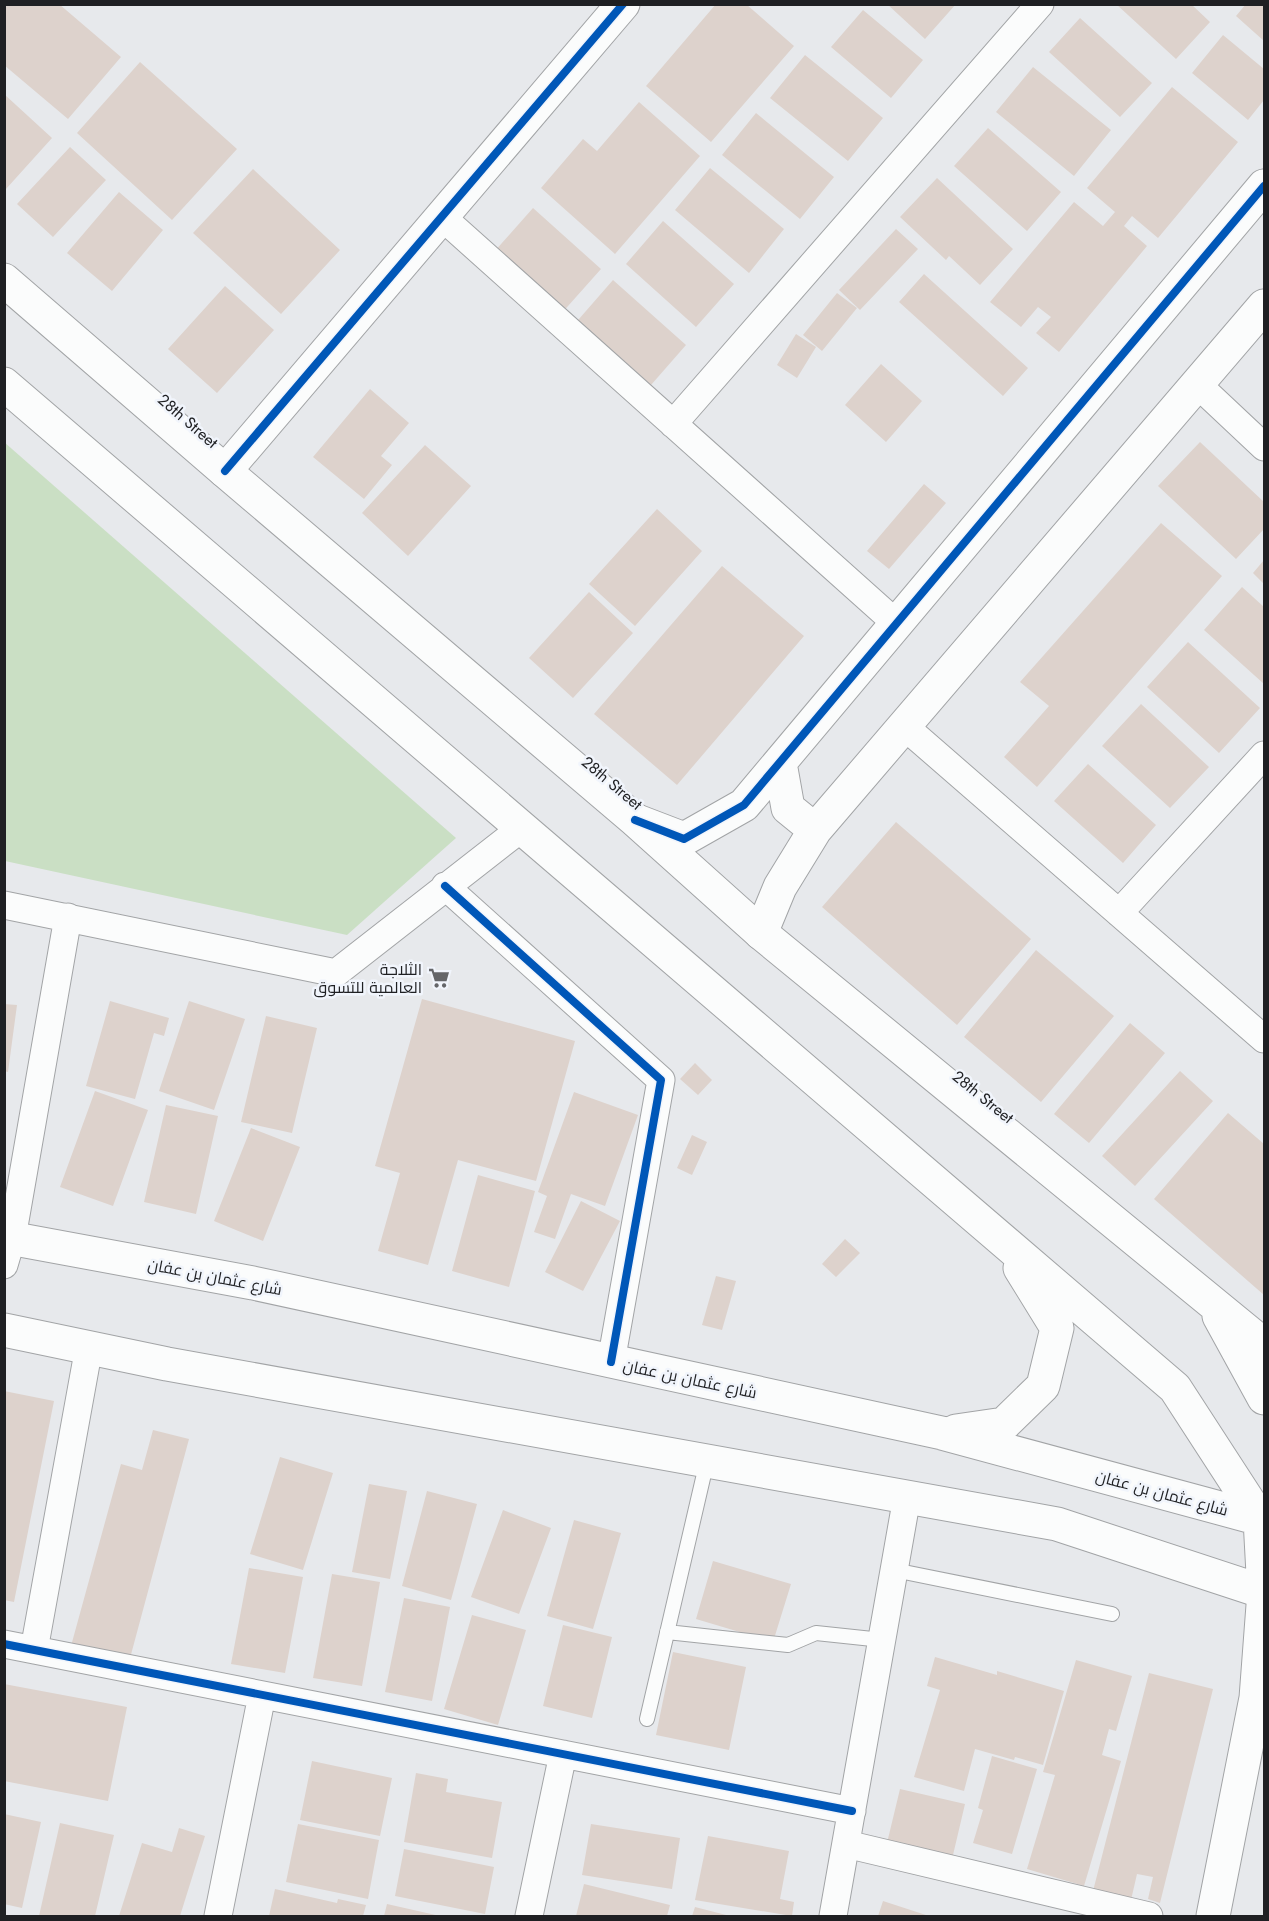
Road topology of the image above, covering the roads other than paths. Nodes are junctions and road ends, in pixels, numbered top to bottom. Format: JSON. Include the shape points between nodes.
{"nodes":[{"id":1,"x":623,"y":4,"type":"edge"},
{"id":2,"x":1040,"y":4,"type":"edge"},
{"id":3,"x":1264,"y":186,"type":"edge"},
{"id":4,"x":442,"y":217,"type":"junction"},
{"id":5,"x":4,"y":280,"type":"edge"},
{"id":6,"x":1264,"y":306,"type":"edge"},
{"id":7,"x":4,"y":384,"type":"edge"},
{"id":8,"x":1197,"y":384,"type":"junction"},
{"id":9,"x":673,"y":424,"type":"junction"},
{"id":10,"x":1264,"y":447,"type":"edge"},
{"id":11,"x":225,"y":471,"type":"junction"},
{"id":12,"x":897,"y":624,"type":"junction"},
{"id":13,"x":904,"y":726,"type":"junction"},
{"id":14,"x":1264,"y":754,"type":"edge"},
{"id":15,"x":780,"y":763,"type":"junction"},
{"id":16,"x":636,"y":820,"type":"junction"},
{"id":17,"x":523,"y":827,"type":"junction"},
{"id":18,"x":815,"y":830,"type":"junction"},
{"id":19,"x":446,"y":886,"type":"junction"},
{"id":20,"x":4,"y":904,"type":"edge"},
{"id":21,"x":1119,"y":913,"type":"junction"},
{"id":22,"x":68,"y":917,"type":"junction"},
{"id":23,"x":761,"y":933,"type":"junction"},
{"id":24,"x":1264,"y":1039,"type":"edge"},
{"id":25,"x":1003,"y":1241,"type":"junction"},
{"id":26,"x":7,"y":1247,"type":"edge"},
{"id":27,"x":1208,"y":1298,"type":"junction"},
{"id":28,"x":4,"y":1330,"type":"edge"},
{"id":29,"x":1264,"y":1345,"type":"edge"},
{"id":30,"x":89,"y":1347,"type":"junction"},
{"id":31,"x":611,"y":1362,"type":"junction"},
{"id":32,"x":1264,"y":1398,"type":"edge"},
{"id":33,"x":942,"y":1433,"type":"junction"},
{"id":34,"x":707,"y":1461,"type":"junction"},
{"id":35,"x":907,"y":1497,"type":"junction"},
{"id":36,"x":1262,"y":1520,"type":"edge"},
{"id":37,"x":894,"y":1570,"type":"junction"},
{"id":38,"x":1264,"y":1592,"type":"edge"},
{"id":39,"x":1112,"y":1614,"type":"dead end"},
{"id":40,"x":667,"y":1632,"type":"junction"},
{"id":41,"x":882,"y":1640,"type":"junction"},
{"id":42,"x":4,"y":1644,"type":"edge"},
{"id":43,"x":34,"y":1650,"type":"junction"},
{"id":44,"x":262,"y":1695,"type":"junction"},
{"id":45,"x":647,"y":1719,"type":"dead end"},
{"id":46,"x":563,"y":1754,"type":"junction"},
{"id":47,"x":852,"y":1811,"type":"junction"},
{"id":48,"x":846,"y":1844,"type":"junction"},
{"id":49,"x":218,"y":1917,"type":"edge"},
{"id":50,"x":529,"y":1917,"type":"edge"},
{"id":51,"x":833,"y":1917,"type":"edge"},
{"id":52,"x":1149,"y":1917,"type":"edge"},
{"id":53,"x":1214,"y":1917,"type":"edge"}],
"edges":[{"from":1,"to":4,"type":"main road"},
{"from":2,"to":9,"type":"street"},
{"from":3,"to":12,"type":"main road"},
{"from":4,"to":9,"type":"street"},
{"from":4,"to":11,"type":"main road"},
{"from":5,"to":11,"type":"main road","name":"28th Street"},
{"from":6,"to":8,"type":"main road"},
{"from":7,"to":17,"type":"main road"},
{"from":8,"to":10,"type":"street"},
{"from":8,"to":13,"type":"main road"},
{"from":9,"to":12,"type":"street"},
{"from":11,"to":16,"type":"main road","name":"28th Street"},
{"from":12,"to":15,"type":"main road"},
{"from":13,"to":18,"type":"main road"},
{"from":13,"to":21,"type":"street"},
{"from":14,"to":21,"type":"street"},
{"from":15,"to":16,"type":"main road","via":[[744,805],[684,839]]},
{"from":15,"to":18,"type":"main road","via":[[788,808]]},
{"from":16,"to":23,"type":"main road","name":"28th Street"},
{"from":17,"to":19,"type":"street"},
{"from":17,"to":25,"type":"main road"},
{"from":18,"to":23,"type":"main road","via":[[780,887]]},
{"from":19,"to":22,"type":"street","via":[[336,973]]},
{"from":19,"to":31,"type":"street","via":[[661,1080]]},
{"from":20,"to":22,"type":"street"},
{"from":21,"to":24,"type":"street"},
{"from":22,"to":26,"type":"street"},
{"from":23,"to":27,"type":"main road","name":"28th Street"},
{"from":25,"to":33,"type":"main road","via":[[1057,1328],[1043,1386],[1004,1424]]},
{"from":25,"to":36,"type":"main road","via":[[1175,1388]]},
{"from":26,"to":31,"type":"main road","name":"شارع عثمان بن عفان","via":[[253,1283]]},
{"from":27,"to":29,"type":"main road","name":"28th Street"},
{"from":27,"to":32,"type":"main road"},
{"from":28,"to":30,"type":"main road"},
{"from":30,"to":34,"type":"main road"},
{"from":30,"to":43,"type":"street"},
{"from":31,"to":33,"type":"main road","name":"شارع عثمان بن عفان"},
{"from":33,"to":36,"type":"main road","name":"شارع عثمان بن عفان"},
{"from":34,"to":35,"type":"main road"},
{"from":34,"to":40,"type":"lane"},
{"from":35,"to":37,"type":"street"},
{"from":35,"to":38,"type":"main road","via":[[1057,1524]]},
{"from":36,"to":38,"type":"main road"},
{"from":37,"to":39,"type":"lane"},
{"from":37,"to":41,"type":"street"},
{"from":38,"to":53,"type":"main road","via":[[1256,1698]]},
{"from":40,"to":41,"type":"lane","via":[[788,1645],[816,1633]]},
{"from":40,"to":45,"type":"lane"},
{"from":41,"to":47,"type":"street"},
{"from":42,"to":43,"type":"street"},
{"from":43,"to":44,"type":"street"},
{"from":44,"to":46,"type":"street"},
{"from":44,"to":49,"type":"street"},
{"from":46,"to":47,"type":"street"},
{"from":46,"to":50,"type":"street"},
{"from":47,"to":48,"type":"street"},
{"from":48,"to":51,"type":"street"},
{"from":48,"to":52,"type":"street"}]}
